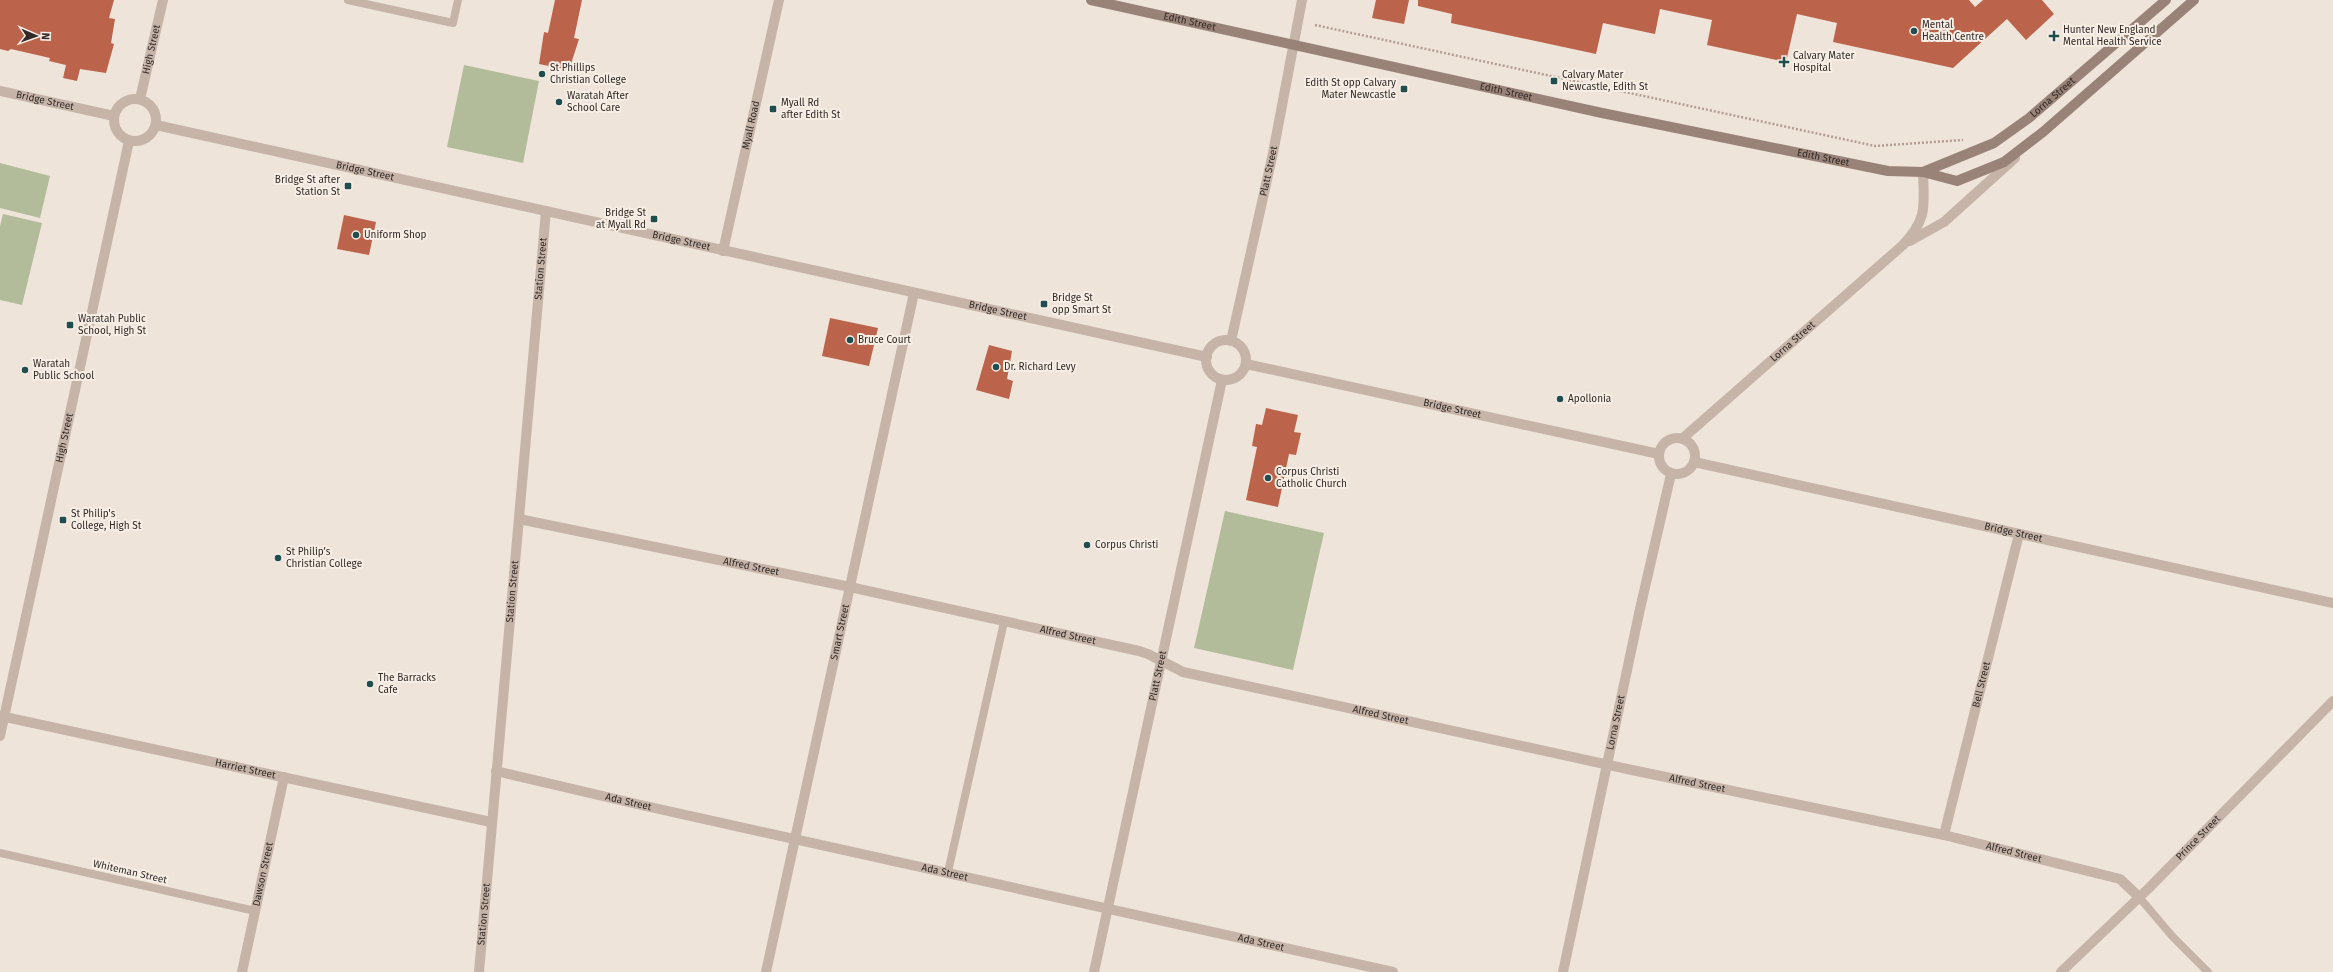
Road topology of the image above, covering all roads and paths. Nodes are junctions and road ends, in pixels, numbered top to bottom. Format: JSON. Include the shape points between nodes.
{"nodes":[{"id":1,"x":163,"y":0,"type":"edge"},
{"id":2,"x":348,"y":0,"type":"edge"},
{"id":3,"x":458,"y":0,"type":"edge"},
{"id":4,"x":779,"y":0,"type":"edge"},
{"id":5,"x":1091,"y":0,"type":"edge"},
{"id":6,"x":1302,"y":0,"type":"edge"},
{"id":7,"x":2166,"y":0,"type":"edge"},
{"id":8,"x":2194,"y":0,"type":"edge"},
{"id":9,"x":1315,"y":25,"type":"dead end"},
{"id":10,"x":1293,"y":44,"type":"junction"},
{"id":11,"x":0,"y":91,"type":"edge"},
{"id":12,"x":140,"y":99,"type":"junction"},
{"id":13,"x":114,"y":116,"type":"junction"},
{"id":14,"x":156,"y":125,"type":"junction"},
{"id":15,"x":2043,"y":132,"type":"junction"},
{"id":16,"x":1968,"y":140,"type":"dead end"},
{"id":17,"x":129,"y":141,"type":"junction"},
{"id":18,"x":1924,"y":172,"type":"junction"},
{"id":19,"x":546,"y":211,"type":"junction"},
{"id":20,"x":1904,"y":245,"type":"junction"},
{"id":21,"x":723,"y":251,"type":"junction"},
{"id":22,"x":914,"y":292,"type":"junction"},
{"id":23,"x":1231,"y":341,"type":"junction"},
{"id":24,"x":1207,"y":357,"type":"junction"},
{"id":25,"x":1246,"y":364,"type":"junction"},
{"id":26,"x":1222,"y":380,"type":"junction"},
{"id":27,"x":1683,"y":438,"type":"junction"},
{"id":28,"x":1659,"y":454,"type":"junction"},
{"id":29,"x":1694,"y":462,"type":"junction"},
{"id":30,"x":1671,"y":474,"type":"junction"},
{"id":31,"x":518,"y":518,"type":"junction"},
{"id":32,"x":2019,"y":534,"type":"junction"},
{"id":33,"x":850,"y":587,"type":"junction"},
{"id":34,"x":2333,"y":603,"type":"edge"},
{"id":35,"x":1004,"y":622,"type":"junction"},
{"id":36,"x":1163,"y":662,"type":"junction"},
{"id":37,"x":2333,"y":701,"type":"edge"},
{"id":38,"x":2,"y":716,"type":"edge"},
{"id":39,"x":0,"y":736,"type":"edge"},
{"id":40,"x":1608,"y":764,"type":"junction"},
{"id":41,"x":496,"y":771,"type":"junction"},
{"id":42,"x":284,"y":777,"type":"junction"},
{"id":43,"x":491,"y":822,"type":"junction"},
{"id":44,"x":1944,"y":835,"type":"junction"},
{"id":45,"x":794,"y":840,"type":"junction"},
{"id":46,"x":0,"y":853,"type":"edge"},
{"id":47,"x":948,"y":872,"type":"junction"},
{"id":48,"x":2139,"y":897,"type":"junction"},
{"id":49,"x":1108,"y":908,"type":"junction"},
{"id":50,"x":255,"y":911,"type":"junction"},
{"id":51,"x":242,"y":972,"type":"edge"},
{"id":52,"x":479,"y":972,"type":"edge"},
{"id":53,"x":766,"y":972,"type":"edge"},
{"id":54,"x":1094,"y":972,"type":"edge"},
{"id":55,"x":1393,"y":972,"type":"edge"},
{"id":56,"x":1563,"y":972,"type":"edge"},
{"id":57,"x":2061,"y":972,"type":"edge"},
{"id":58,"x":2208,"y":972,"type":"edge"}],
"edges":[{"from":1,"to":12,"type":"street","name":"High Street"},
{"from":2,"to":3,"type":"lane","via":[[452,23]]},
{"from":4,"to":21,"type":"street","name":"Myall Road"},
{"from":5,"to":10,"type":"main road","name":"Edith Street"},
{"from":6,"to":10,"type":"street","name":"Platt Street"},
{"from":7,"to":18,"type":"main road","name":"Lorna Street","via":[[2028,118],[1994,143]]},
{"from":8,"to":15,"type":"main road","name":"Lorna Street"},
{"from":9,"to":16,"type":"path","via":[[1876,146],[1951,139]]},
{"from":10,"to":18,"type":"main road","name":"Edith Street","via":[[1602,112],[1888,171]]},
{"from":10,"to":23,"type":"street","name":"Platt Street","via":[[1273,153]]},
{"from":11,"to":13,"type":"street","name":"Bridge Street"},
{"from":12,"to":13,"type":"street","via":[[134,98],[123,102]]},
{"from":12,"to":14,"type":"street","via":[[153,109]]},
{"from":13,"to":17,"type":"street","via":[[117,132]]},
{"from":14,"to":17,"type":"street","via":[[146,139]]},
{"from":14,"to":19,"type":"street","name":"Bridge Street"},
{"from":15,"to":18,"type":"main road","name":"Lorna Street","via":[[2004,162],[1965,180],[1957,181]]},
{"from":15,"to":20,"type":"street","name":"Lorna Street","via":[[1944,222]]},
{"from":17,"to":38,"type":"street","name":"High Street"},
{"from":18,"to":20,"type":"street","name":"Lorna Street","via":[[1922,217],[1917,229]]},
{"from":19,"to":21,"type":"street","name":"Bridge Street"},
{"from":19,"to":31,"type":"street","name":"Station Street"},
{"from":20,"to":27,"type":"street","name":"Lorna Street"},
{"from":21,"to":22,"type":"street","name":"Bridge Street"},
{"from":22,"to":24,"type":"street","name":"Bridge Street"},
{"from":22,"to":33,"type":"street","name":"Smart Street"},
{"from":23,"to":24,"type":"street","via":[[1217,343],[1210,349]]},
{"from":23,"to":25,"type":"street","via":[[1243,350]]},
{"from":24,"to":26,"type":"street","via":[[1212,374]]},
{"from":25,"to":26,"type":"street","via":[[1242,374]]},
{"from":25,"to":28,"type":"street","name":"Bridge Street"},
{"from":26,"to":36,"type":"street","name":"Platt Street"},
{"from":27,"to":28,"type":"street","via":[[1667,441]]},
{"from":27,"to":29,"type":"street","via":[[1693,448]]},
{"from":28,"to":30,"type":"street","via":[[1663,468]]},
{"from":29,"to":30,"type":"street","via":[[1685,472]]},
{"from":29,"to":32,"type":"street","name":"Bridge Street"},
{"from":30,"to":40,"type":"street","name":"Lorna Street"},
{"from":31,"to":33,"type":"street","name":"Alfred Street"},
{"from":31,"to":41,"type":"street","name":"Station Street"},
{"from":32,"to":34,"type":"street","name":"Bridge Street"},
{"from":32,"to":44,"type":"street","name":"Bell Street"},
{"from":33,"to":35,"type":"street","name":"Alfred Street"},
{"from":33,"to":45,"type":"street","name":"Smart Street"},
{"from":35,"to":36,"type":"street","name":"Alfred Street","via":[[1148,654]]},
{"from":35,"to":47,"type":"lane"},
{"from":36,"to":40,"type":"street","name":"Alfred Street","via":[[1183,672]]},
{"from":36,"to":49,"type":"street","name":"Platt Street"},
{"from":37,"to":48,"type":"street","name":"Prince Street"},
{"from":38,"to":39,"type":"street","name":"High Street"},
{"from":38,"to":42,"type":"street","name":"Harriet Street"},
{"from":40,"to":44,"type":"street","name":"Alfred Street"},
{"from":40,"to":56,"type":"street","name":"Lorna Street"},
{"from":41,"to":43,"type":"street","name":"Station Street"},
{"from":41,"to":45,"type":"street","name":"Ada Street"},
{"from":42,"to":43,"type":"street","name":"Harriet Street"},
{"from":42,"to":50,"type":"street","name":"Dawson Street"},
{"from":43,"to":52,"type":"street","name":"Station Street"},
{"from":44,"to":48,"type":"street","name":"Alfred Street","via":[[2120,879]]},
{"from":45,"to":47,"type":"street","name":"Ada Street"},
{"from":45,"to":53,"type":"street","name":"Smart Street"},
{"from":46,"to":50,"type":"lane","name":"Whiteman Street"},
{"from":47,"to":49,"type":"street","name":"Ada Street"},
{"from":48,"to":57,"type":"street","name":"Prince Street"},
{"from":48,"to":58,"type":"lane","name":"Alfred Street","via":[[2172,936]]},
{"from":49,"to":54,"type":"street","name":"Platt Street"},
{"from":49,"to":55,"type":"street","name":"Ada Street"},
{"from":50,"to":51,"type":"street","name":"Dawson Street"}]}
